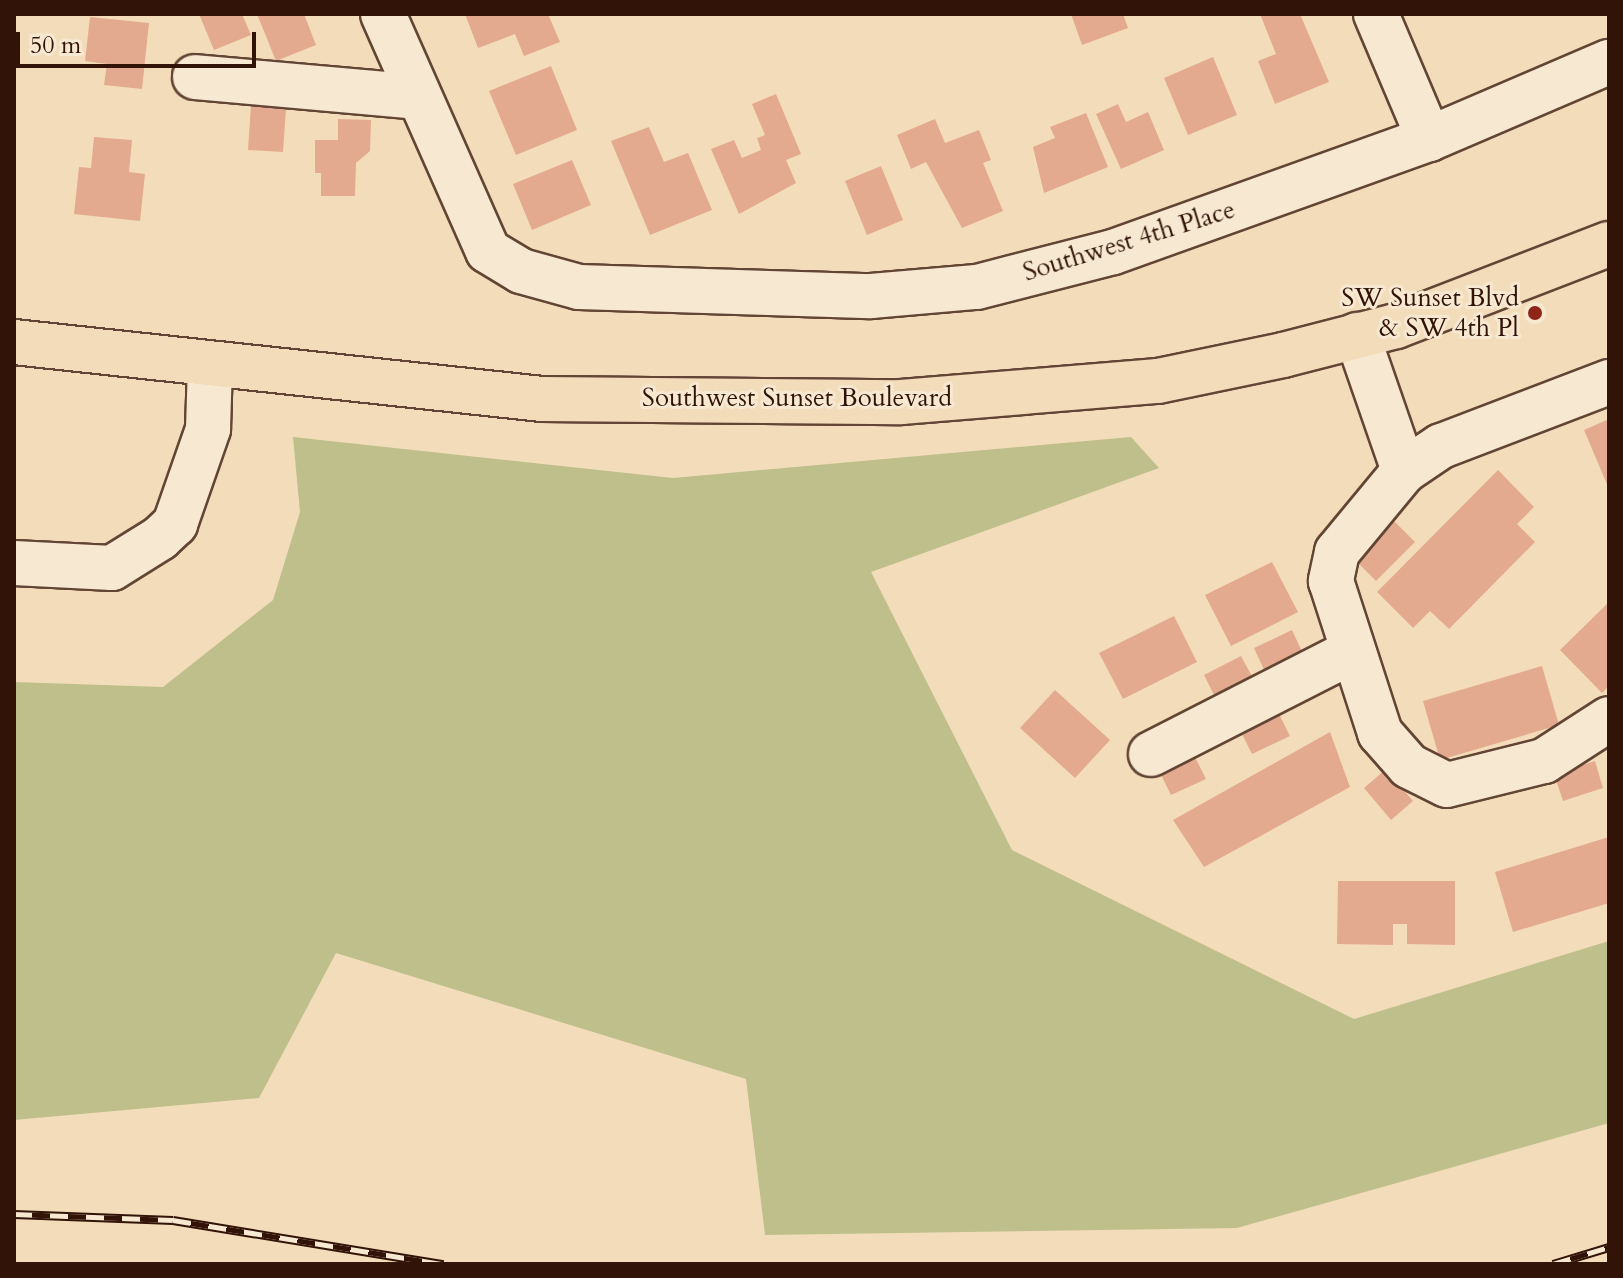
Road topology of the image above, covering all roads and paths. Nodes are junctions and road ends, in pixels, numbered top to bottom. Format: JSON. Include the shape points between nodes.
{"nodes":[{"id":1,"x":383,"y":14,"type":"edge"},
{"id":2,"x":1376,"y":14,"type":"edge"},
{"id":3,"x":1609,"y":62,"type":"edge"},
{"id":4,"x":195,"y":77,"type":"dead end"},
{"id":5,"x":417,"y":97,"type":"junction"},
{"id":6,"x":1429,"y":139,"type":"junction"},
{"id":7,"x":1609,"y":244,"type":"edge"},
{"id":8,"x":1357,"y":335,"type":"junction"},
{"id":9,"x":14,"y":342,"type":"edge"},
{"id":10,"x":210,"y":364,"type":"junction"},
{"id":11,"x":1609,"y":382,"type":"edge"},
{"id":12,"x":1404,"y":471,"type":"junction"},
{"id":13,"x":14,"y":563,"type":"edge"},
{"id":14,"x":1349,"y":653,"type":"junction"},
{"id":15,"x":1609,"y":719,"type":"edge"},
{"id":16,"x":1151,"y":754,"type":"dead end"}],
"edges":[{"from":1,"to":5,"type":"street"},
{"from":2,"to":6,"type":"street"},
{"from":3,"to":6,"type":"street","name":"Southwest 4th Place"},
{"from":4,"to":5,"type":"street"},
{"from":5,"to":6,"type":"street","name":"Southwest 4th Place","via":[[488,251],[521,271],[579,287],[871,296],[977,287],[1113,252]]},
{"from":7,"to":8,"type":"main road","name":"Southwest Sunset Boulevard"},
{"from":8,"to":10,"type":"main road","name":"Southwest Sunset Boulevard","via":[[1158,381],[901,402],[542,399]]},
{"from":8,"to":12,"type":"street"},
{"from":9,"to":10,"type":"main road","name":"Southwest Sunset Boulevard"},
{"from":10,"to":13,"type":"street","via":[[208,429],[175,524],[112,568]]},
{"from":11,"to":12,"type":"street","via":[[1441,446]]},
{"from":12,"to":14,"type":"street","via":[[1337,552],[1331,581]]},
{"from":14,"to":15,"type":"street","via":[[1380,733],[1409,766],[1447,785],[1544,761]]},
{"from":14,"to":16,"type":"street"}]}
